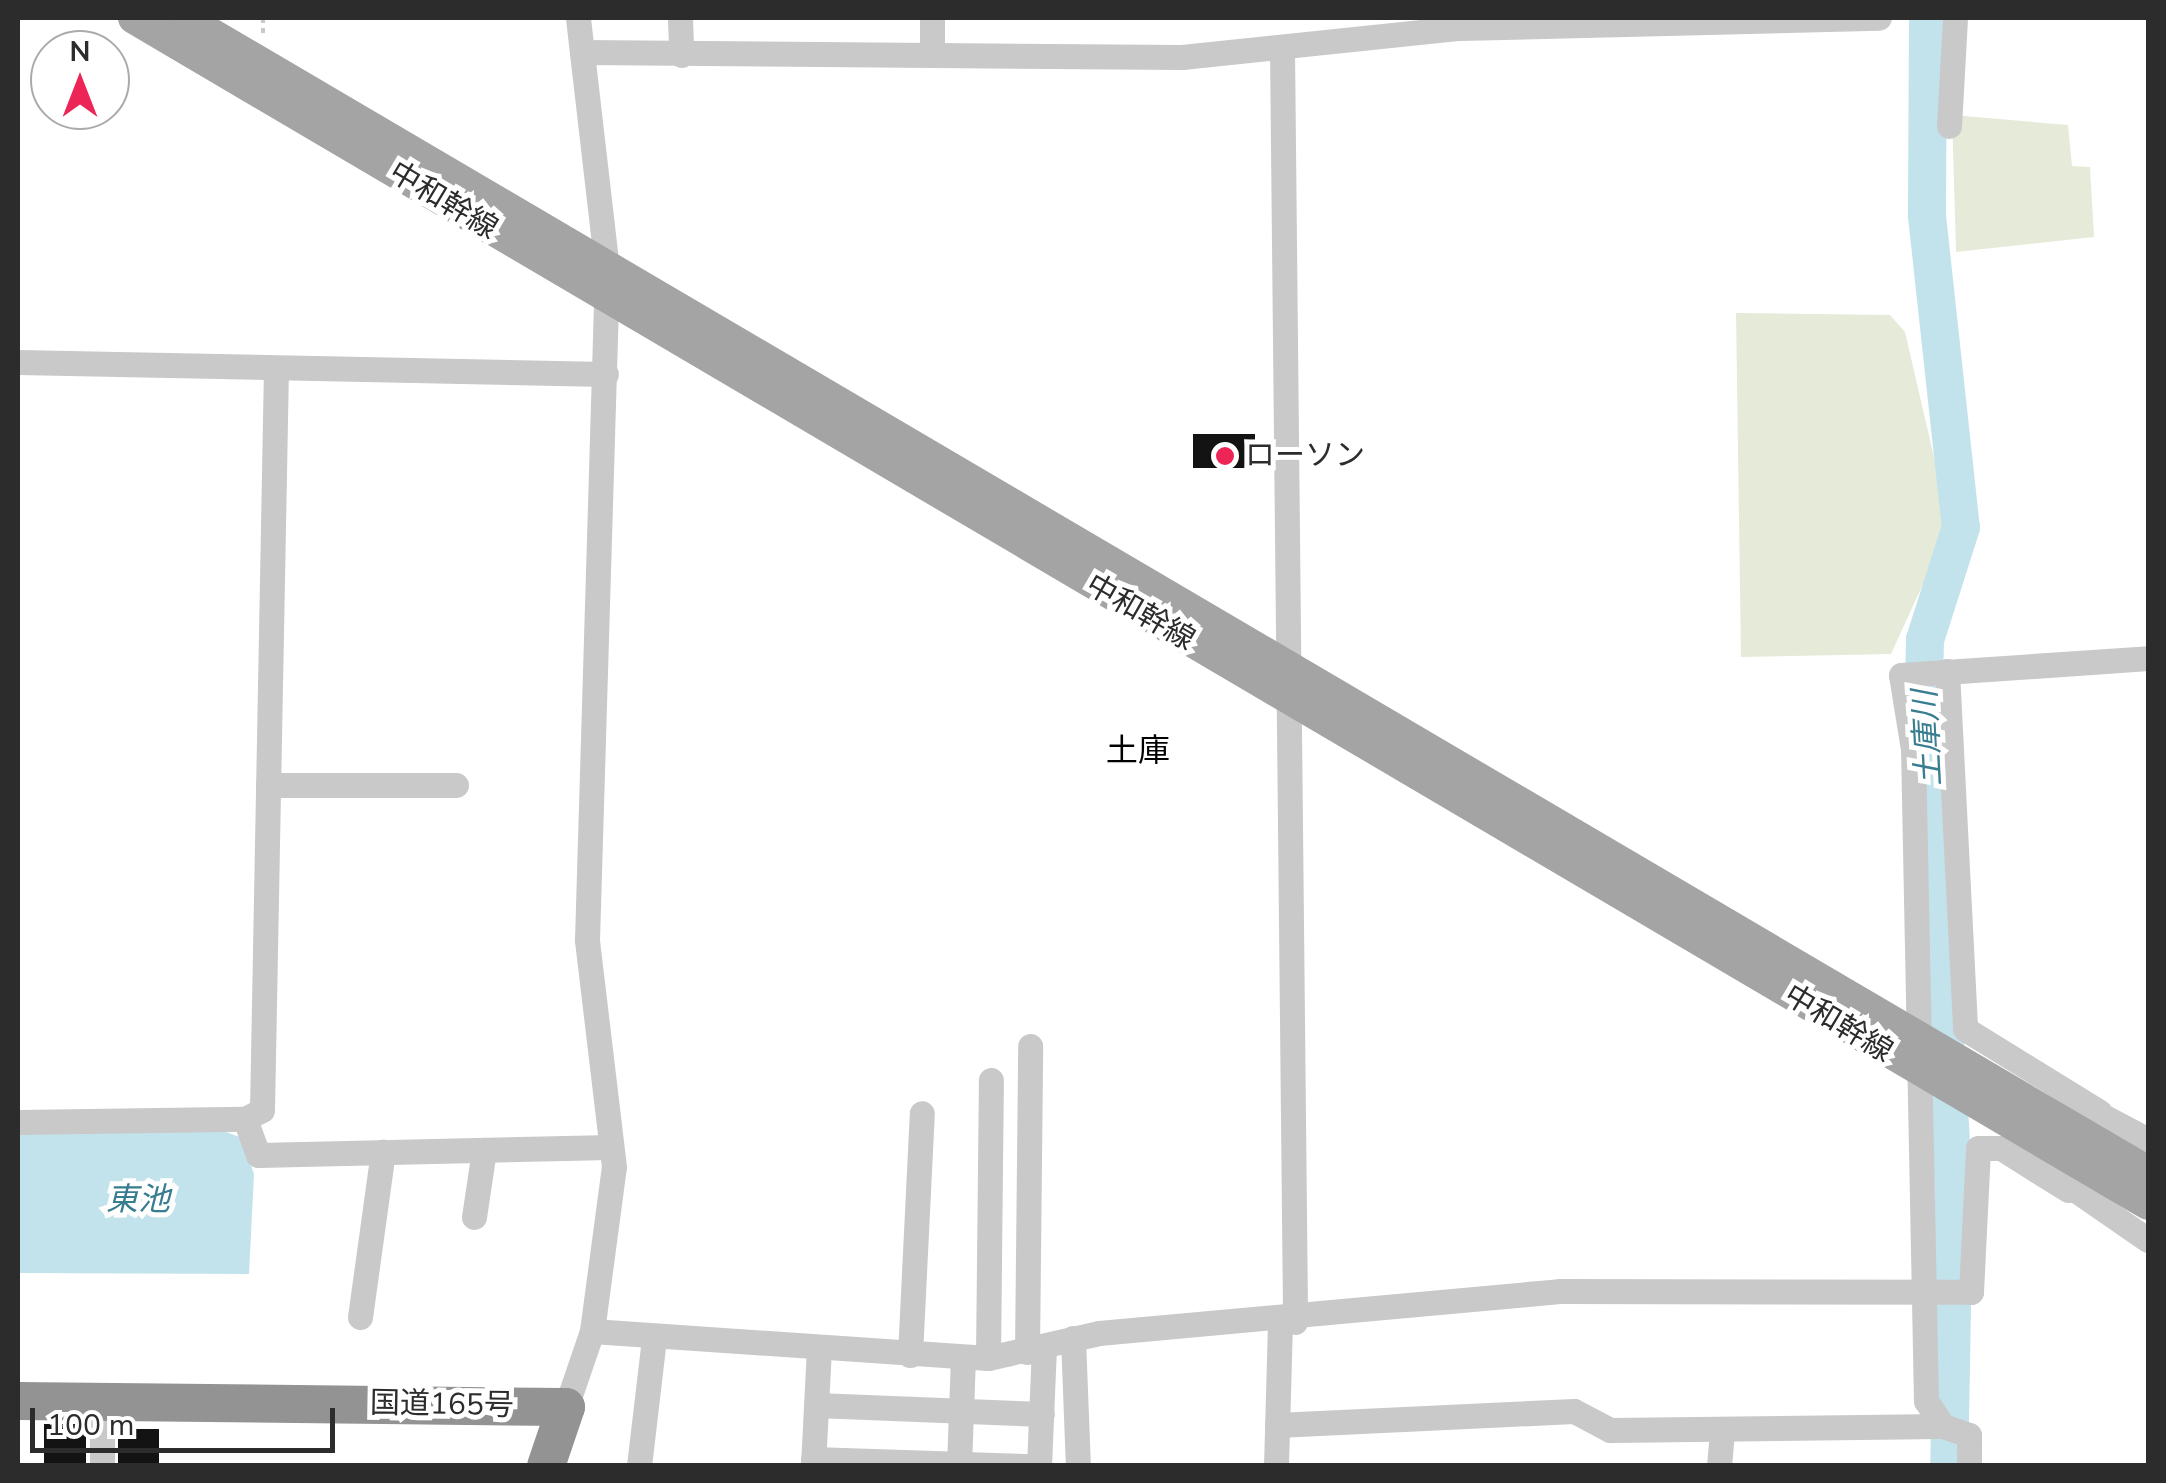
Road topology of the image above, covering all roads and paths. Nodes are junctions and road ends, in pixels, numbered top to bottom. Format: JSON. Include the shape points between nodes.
{"nodes":[{"id":1,"x":134,"y":18,"type":"edge"},
{"id":2,"x":184,"y":18,"type":"edge"},
{"id":3,"x":578,"y":18,"type":"edge"},
{"id":4,"x":680,"y":18,"type":"edge"},
{"id":5,"x":932,"y":18,"type":"edge"},
{"id":6,"x":1879,"y":18,"type":"edge"},
{"id":7,"x":1955,"y":18,"type":"edge"},
{"id":8,"x":1637,"y":21,"type":"edge"},
{"id":9,"x":1401,"y":25,"type":"edge"},
{"id":10,"x":1282,"y":49,"type":"junction"},
{"id":11,"x":582,"y":52,"type":"junction"},
{"id":12,"x":681,"y":55,"type":"junction"},
{"id":13,"x":932,"y":55,"type":"junction"},
{"id":14,"x":1949,"y":126,"type":"dead end"},
{"id":15,"x":607,"y":284,"type":"junction"},
{"id":16,"x":18,"y":362,"type":"edge"},
{"id":17,"x":276,"y":370,"type":"junction"},
{"id":18,"x":606,"y":374,"type":"junction"},
{"id":19,"x":2148,"y":658,"type":"edge"},
{"id":20,"x":1292,"y":665,"type":"junction"},
{"id":21,"x":1947,"y":670,"type":"junction"},
{"id":22,"x":1294,"y":703,"type":"junction"},
{"id":23,"x":268,"y":785,"type":"junction"},
{"id":24,"x":456,"y":785,"type":"dead end"},
{"id":25,"x":1030,"y":1046,"type":"dead end"},
{"id":26,"x":1925,"y":1058,"type":"junction"},
{"id":27,"x":1964,"y":1063,"type":"junction"},
{"id":28,"x":991,"y":1080,"type":"dead end"},
{"id":29,"x":922,"y":1112,"type":"dead end"},
{"id":30,"x":2100,"y":1112,"type":"junction"},
{"id":31,"x":245,"y":1120,"type":"junction"},
{"id":32,"x":18,"y":1122,"type":"edge"},
{"id":33,"x":2024,"y":1133,"type":"junction"},
{"id":34,"x":2148,"y":1140,"type":"edge"},
{"id":35,"x":611,"y":1146,"type":"junction"},
{"id":36,"x":484,"y":1150,"type":"junction"},
{"id":37,"x":383,"y":1152,"type":"junction"},
{"id":38,"x":2148,"y":1172,"type":"edge"},
{"id":39,"x":2068,"y":1190,"type":"junction"},
{"id":40,"x":2148,"y":1204,"type":"edge"},
{"id":41,"x":474,"y":1216,"type":"dead end"},
{"id":42,"x":2148,"y":1240,"type":"edge"},
{"id":43,"x":1923,"y":1287,"type":"junction"},
{"id":44,"x":360,"y":1317,"type":"dead end"},
{"id":45,"x":1287,"y":1322,"type":"junction"},
{"id":46,"x":592,"y":1331,"type":"junction"},
{"id":47,"x":654,"y":1338,"type":"junction"},
{"id":48,"x":1073,"y":1338,"type":"junction"},
{"id":49,"x":819,"y":1349,"type":"junction"},
{"id":50,"x":1035,"y":1350,"type":"junction"},
{"id":51,"x":910,"y":1355,"type":"junction"},
{"id":52,"x":976,"y":1358,"type":"junction"},
{"id":53,"x":18,"y":1400,"type":"edge"},
{"id":54,"x":102,"y":1401,"type":"junction"},
{"id":55,"x":816,"y":1405,"type":"junction"},
{"id":56,"x":566,"y":1407,"type":"junction"},
{"id":57,"x":961,"y":1413,"type":"junction"},
{"id":58,"x":1042,"y":1414,"type":"junction"},
{"id":59,"x":1277,"y":1425,"type":"junction"},
{"id":60,"x":1952,"y":1430,"type":"junction"},
{"id":61,"x":1722,"y":1432,"type":"junction"},
{"id":62,"x":813,"y":1462,"type":"edge"},
{"id":63,"x":959,"y":1464,"type":"edge"},
{"id":64,"x":102,"y":1466,"type":"edge"},
{"id":65,"x":546,"y":1466,"type":"edge"},
{"id":66,"x":639,"y":1466,"type":"edge"},
{"id":67,"x":1025,"y":1466,"type":"edge"},
{"id":68,"x":1039,"y":1466,"type":"edge"},
{"id":69,"x":1078,"y":1466,"type":"edge"},
{"id":70,"x":1276,"y":1466,"type":"edge"},
{"id":71,"x":1719,"y":1466,"type":"edge"},
{"id":72,"x":1969,"y":1466,"type":"edge"}],
"edges":[{"from":1,"to":15,"type":"main road","name":"中和幹線"},
{"from":2,"to":15,"type":"main road","name":"中和幹線"},
{"from":3,"to":11,"type":"street"},
{"from":4,"to":12,"type":"street"},
{"from":5,"to":13,"type":"street"},
{"from":6,"to":8,"type":"street"},
{"from":7,"to":14,"type":"street"},
{"from":8,"to":9,"type":"street"},
{"from":9,"to":10,"type":"street"},
{"from":10,"to":13,"type":"street"},
{"from":10,"to":20,"type":"street"},
{"from":11,"to":12,"type":"street"},
{"from":11,"to":15,"type":"street"},
{"from":12,"to":13,"type":"street"},
{"from":15,"to":18,"type":"street"},
{"from":15,"to":20,"type":"main road","name":"中和幹線"},
{"from":15,"to":22,"type":"main road","name":"中和幹線"},
{"from":16,"to":17,"type":"street"},
{"from":17,"to":18,"type":"street"},
{"from":17,"to":23,"type":"street"},
{"from":18,"to":35,"type":"street","via":[[587,940]]},
{"from":19,"to":21,"type":"street"},
{"from":20,"to":22,"type":"street"},
{"from":20,"to":26,"type":"main road","name":"中和幹線"},
{"from":21,"to":26,"type":"street","via":[[1902,675],[1913,749]]},
{"from":21,"to":30,"type":"street","via":[[1965,1029]]},
{"from":22,"to":26,"type":"main road","name":"中和幹線"},
{"from":22,"to":45,"type":"street"},
{"from":23,"to":24,"type":"street"},
{"from":23,"to":31,"type":"street","via":[[262,1110]]},
{"from":25,"to":50,"type":"street"},
{"from":26,"to":27,"type":"main road","name":"中和幹線"},
{"from":26,"to":33,"type":"main road","name":"中和幹線","via":[[1970,1101]]},
{"from":26,"to":43,"type":"street"},
{"from":27,"to":30,"type":"street"},
{"from":27,"to":38,"type":"main road","name":"中和幹線"},
{"from":28,"to":52,"type":"street"},
{"from":29,"to":51,"type":"street"},
{"from":30,"to":34,"type":"street"},
{"from":31,"to":32,"type":"street"},
{"from":31,"to":37,"type":"street","via":[[258,1156]]},
{"from":33,"to":39,"type":"street"},
{"from":33,"to":40,"type":"main road","name":"中和幹線"},
{"from":35,"to":36,"type":"street"},
{"from":35,"to":46,"type":"street"},
{"from":36,"to":37,"type":"street"},
{"from":36,"to":41,"type":"street"},
{"from":37,"to":44,"type":"street"},
{"from":39,"to":42,"type":"street"},
{"from":39,"to":43,"type":"street","via":[[2001,1148],[1978,1148],[1971,1292]]},
{"from":43,"to":45,"type":"street","via":[[1559,1291]]},
{"from":43,"to":60,"type":"street","via":[[1926,1401]]},
{"from":45,"to":48,"type":"street"},
{"from":45,"to":59,"type":"street"},
{"from":46,"to":47,"type":"street"},
{"from":46,"to":56,"type":"street"},
{"from":47,"to":49,"type":"street"},
{"from":47,"to":66,"type":"street"},
{"from":48,"to":50,"type":"street"},
{"from":48,"to":69,"type":"street"},
{"from":49,"to":51,"type":"street"},
{"from":49,"to":55,"type":"street"},
{"from":50,"to":52,"type":"street"},
{"from":50,"to":58,"type":"street"},
{"from":51,"to":52,"type":"street"},
{"from":52,"to":57,"type":"street"},
{"from":53,"to":54,"type":"highway","name":"国道165号"},
{"from":54,"to":56,"type":"highway","name":"国道165号"},
{"from":54,"to":64,"type":"street"},
{"from":55,"to":57,"type":"street"},
{"from":55,"to":62,"type":"street"},
{"from":56,"to":65,"type":"highway","name":"国道165号"},
{"from":57,"to":58,"type":"street"},
{"from":57,"to":63,"type":"street"},
{"from":58,"to":68,"type":"street"},
{"from":59,"to":61,"type":"street","via":[[1574,1411],[1610,1430]]},
{"from":59,"to":70,"type":"street"},
{"from":60,"to":61,"type":"street"},
{"from":60,"to":72,"type":"street"},
{"from":61,"to":71,"type":"street"},
{"from":62,"to":63,"type":"street"},
{"from":63,"to":67,"type":"street"}]}
